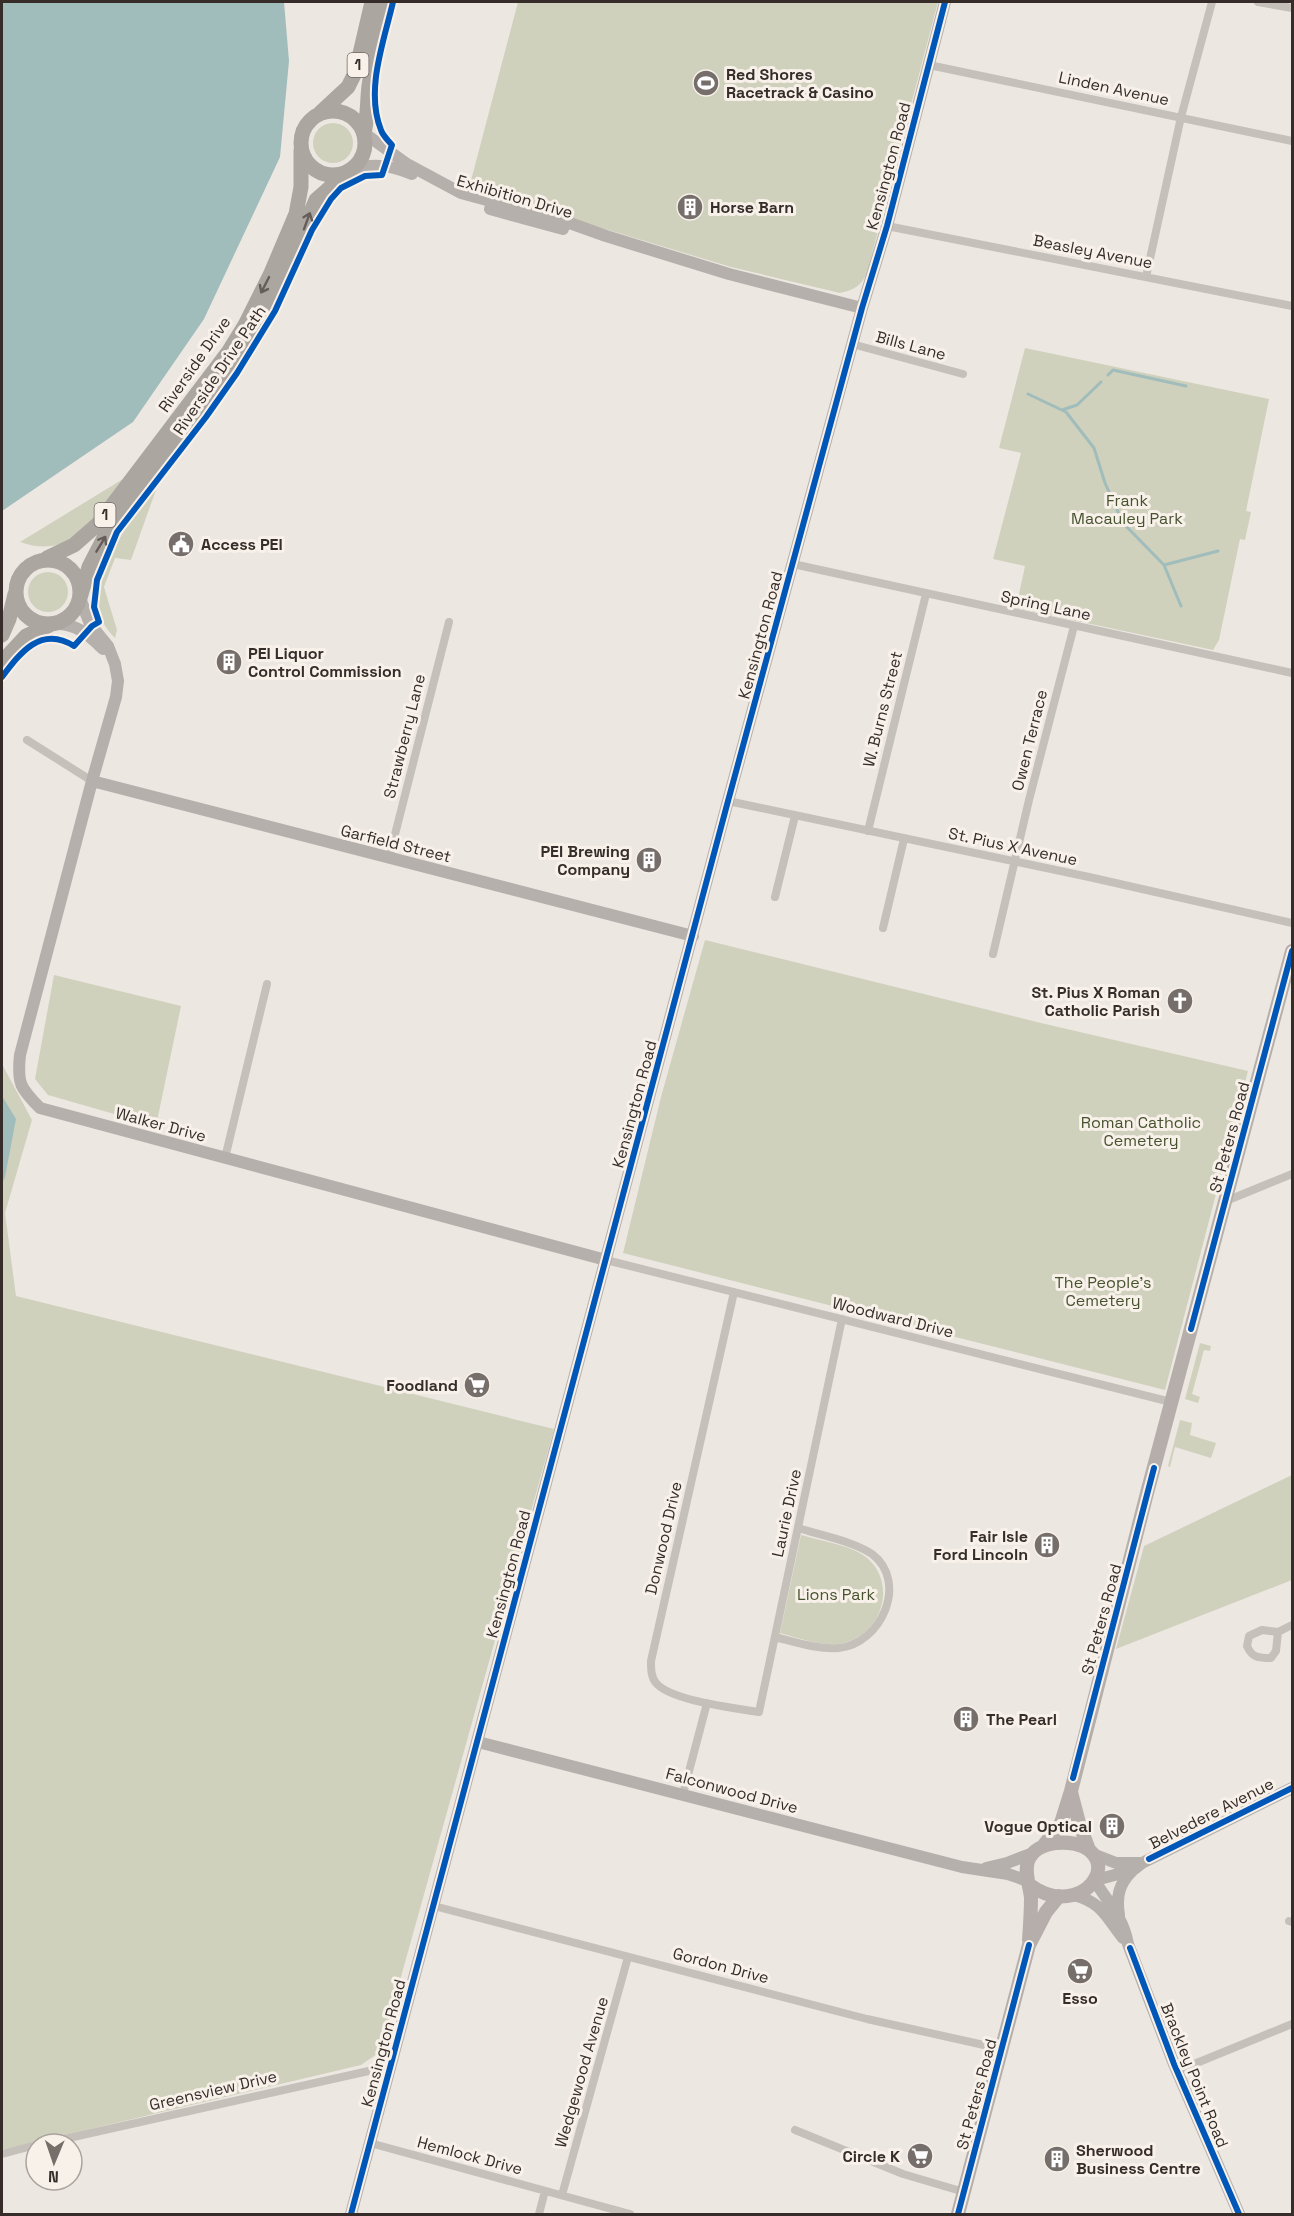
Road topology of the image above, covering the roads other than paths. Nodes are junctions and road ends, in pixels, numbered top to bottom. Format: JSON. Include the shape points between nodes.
{"nodes":[{"id":1,"x":372,"y":2,"type":"edge"},
{"id":2,"x":386,"y":2,"type":"edge"},
{"id":3,"x":945,"y":2,"type":"edge"},
{"id":4,"x":1212,"y":2,"type":"edge"},
{"id":5,"x":1258,"y":2,"type":"edge"},
{"id":6,"x":1293,"y":8,"type":"edge"},
{"id":7,"x":929,"y":65,"type":"junction"},
{"id":8,"x":318,"y":115,"type":"junction"},
{"id":9,"x":1181,"y":117,"type":"junction"},
{"id":10,"x":364,"y":133,"type":"junction"},
{"id":11,"x":1293,"y":141,"type":"edge"},
{"id":12,"x":301,"y":150,"type":"junction"},
{"id":13,"x":349,"y":171,"type":"junction"},
{"id":14,"x":887,"y":226,"type":"junction"},
{"id":15,"x":606,"y":237,"type":"junction"},
{"id":16,"x":1146,"y":277,"type":"junction"},
{"id":17,"x":1293,"y":306,"type":"edge"},
{"id":18,"x":862,"y":308,"type":"junction"},
{"id":19,"x":852,"y":344,"type":"junction"},
{"id":20,"x":963,"y":374,"type":"dead end"},
{"id":21,"x":47,"y":558,"type":"junction"},
{"id":22,"x":793,"y":564,"type":"junction"},
{"id":23,"x":16,"y":591,"type":"junction"},
{"id":24,"x":926,"y":594,"type":"junction"},
{"id":25,"x":80,"y":598,"type":"junction"},
{"id":26,"x":449,"y":622,"type":"dead end"},
{"id":27,"x":54,"y":624,"type":"junction"},
{"id":28,"x":1074,"y":626,"type":"junction"},
{"id":29,"x":2,"y":635,"type":"edge"},
{"id":30,"x":2,"y":662,"type":"edge"},
{"id":31,"x":1293,"y":673,"type":"edge"},
{"id":32,"x":112,"y":710,"type":"junction"},
{"id":33,"x":27,"y":740,"type":"dead end"},
{"id":34,"x":92,"y":781,"type":"junction"},
{"id":35,"x":728,"y":801,"type":"junction"},
{"id":36,"x":795,"y":816,"type":"junction"},
{"id":37,"x":868,"y":831,"type":"junction"},
{"id":38,"x":904,"y":839,"type":"junction"},
{"id":39,"x":388,"y":858,"type":"junction"},
{"id":40,"x":1014,"y":862,"type":"junction"},
{"id":41,"x":775,"y":897,"type":"dead end"},
{"id":42,"x":1293,"y":923,"type":"edge"},
{"id":43,"x":883,"y":928,"type":"dead end"},
{"id":44,"x":693,"y":936,"type":"junction"},
{"id":45,"x":1293,"y":951,"type":"edge"},
{"id":46,"x":993,"y":954,"type":"dead end"},
{"id":47,"x":267,"y":984,"type":"dead end"},
{"id":48,"x":225,"y":1158,"type":"junction"},
{"id":49,"x":1293,"y":1174,"type":"edge"},
{"id":50,"x":1226,"y":1201,"type":"junction"},
{"id":51,"x":606,"y":1260,"type":"junction"},
{"id":52,"x":734,"y":1292,"type":"junction"},
{"id":53,"x":842,"y":1319,"type":"junction"},
{"id":54,"x":1172,"y":1402,"type":"junction"},
{"id":55,"x":798,"y":1528,"type":"junction"},
{"id":56,"x":1293,"y":1625,"type":"edge"},
{"id":57,"x":1278,"y":1632,"type":"dead end"},
{"id":58,"x":776,"y":1637,"type":"junction"},
{"id":59,"x":707,"y":1703,"type":"junction"},
{"id":60,"x":759,"y":1712,"type":"joint"},
{"id":61,"x":478,"y":1742,"type":"junction"},
{"id":62,"x":1293,"y":1788,"type":"edge"},
{"id":63,"x":1071,"y":1791,"type":"junction"},
{"id":64,"x":683,"y":1794,"type":"junction"},
{"id":65,"x":1038,"y":1849,"type":"junction"},
{"id":66,"x":1091,"y":1852,"type":"junction"},
{"id":67,"x":1138,"y":1866,"type":"junction"},
{"id":68,"x":979,"y":1870,"type":"junction"},
{"id":69,"x":1096,"y":1881,"type":"junction"},
{"id":70,"x":1029,"y":1883,"type":"junction"},
{"id":71,"x":1074,"y":1895,"type":"junction"},
{"id":72,"x":1059,"y":1896,"type":"junction"},
{"id":73,"x":434,"y":1906,"type":"junction"},
{"id":74,"x":1119,"y":1916,"type":"junction"},
{"id":75,"x":1128,"y":1944,"type":"junction"},
{"id":76,"x":1029,"y":1945,"type":"junction"},
{"id":77,"x":628,"y":1957,"type":"junction"},
{"id":78,"x":1293,"y":2024,"type":"edge"},
{"id":79,"x":1002,"y":2049,"type":"junction"},
{"id":80,"x":391,"y":2066,"type":"junction"},
{"id":81,"x":1178,"y":2071,"type":"junction"},
{"id":82,"x":795,"y":2130,"type":"dead end"},
{"id":83,"x":84,"y":2135,"type":"edge"},
{"id":84,"x":370,"y":2144,"type":"junction"},
{"id":85,"x":24,"y":2148,"type":"edge"},
{"id":86,"x":2,"y":2154,"type":"edge"},
{"id":87,"x":545,"y":2191,"type":"junction"},
{"id":88,"x":964,"y":2192,"type":"junction"},
{"id":89,"x":562,"y":2195,"type":"junction"},
{"id":90,"x":351,"y":2214,"type":"edge"},
{"id":91,"x":539,"y":2214,"type":"edge"},
{"id":92,"x":630,"y":2214,"type":"edge"},
{"id":93,"x":958,"y":2214,"type":"edge"},
{"id":94,"x":1239,"y":2214,"type":"edge"}],
"edges":[{"from":1,"to":8,"type":"highway","number":"1","via":[[356,71],[348,87]]},
{"from":2,"to":10,"type":"highway","number":"1","via":[[372,64]]},
{"from":3,"to":7,"type":"street","name":"Kensington Road"},
{"from":4,"to":9,"type":"street"},
{"from":5,"to":6,"type":"street"},
{"from":7,"to":9,"type":"street","name":"Linden Avenue"},
{"from":7,"to":14,"type":"street","name":"Kensington Road"},
{"from":8,"to":10,"type":"highway","via":[[327,111],[346,113]]},
{"from":8,"to":12,"type":"highway","via":[[304,129]]},
{"from":9,"to":11,"type":"street","name":"Linden Avenue"},
{"from":9,"to":16,"type":"street"},
{"from":10,"to":13,"type":"highway","via":[[365,151]]},
{"from":10,"to":15,"type":"street","name":"Exhibition Drive","via":[[407,164],[461,194],[564,221]]},
{"from":12,"to":13,"type":"highway","via":[[321,173],[340,175]]},
{"from":12,"to":21,"type":"highway","name":"Riverside Drive","number":"1","one_way":true,"via":[[296,214],[271,273],[229,351],[98,524],[74,545]]},
{"from":13,"to":15,"type":"street","name":"Exhibition Drive","via":[[364,165],[403,170],[464,201],[520,219]]},
{"from":25,"to":13,"type":"highway","name":"Riverside Drive","number":"1","one_way":true,"via":[[89,567],[104,538],[256,329],[284,276],[316,200]]},
{"from":14,"to":16,"type":"street","name":"Beasley Avenue"},
{"from":14,"to":18,"type":"street","name":"Kensington Road"},
{"from":15,"to":18,"type":"street","name":"Exhibition Drive"},
{"from":16,"to":17,"type":"street","name":"Beasley Avenue"},
{"from":18,"to":19,"type":"street","name":"Kensington Road"},
{"from":19,"to":20,"type":"street","name":"Bills Lane"},
{"from":19,"to":22,"type":"street","name":"Kensington Road"},
{"from":21,"to":23,"type":"highway","via":[[37,560],[22,573]]},
{"from":21,"to":25,"type":"highway","via":[[62,562],[75,573]]},
{"from":22,"to":24,"type":"street","name":"Spring Lane"},
{"from":22,"to":35,"type":"street","name":"Kensington Road"},
{"from":23,"to":27,"type":"highway","via":[[27,616],[40,623]]},
{"from":23,"to":29,"type":"highway"},
{"from":24,"to":28,"type":"street","name":"Spring Lane"},
{"from":24,"to":37,"type":"street","name":"W. Burns Street"},
{"from":25,"to":27,"type":"highway","via":[[71,615]]},
{"from":25,"to":32,"type":"street","via":[[90,624],[108,646],[116,664],[118,681]]},
{"from":26,"to":39,"type":"street","name":"Strawberry Lane"},
{"from":27,"to":30,"type":"highway","via":[[26,636]]},
{"from":27,"to":32,"type":"street","via":[[75,626],[103,649],[112,666]]},
{"from":28,"to":31,"type":"street","name":"Spring Lane"},
{"from":28,"to":40,"type":"street","name":"Owen Terrace"},
{"from":32,"to":34,"type":"street"},
{"from":33,"to":34,"type":"street","name":"Garfield Street"},
{"from":34,"to":39,"type":"street","name":"Garfield Street"},
{"from":34,"to":48,"type":"street","name":"Walker Drive","via":[[20,1055],[18,1076],[25,1094],[40,1108]]},
{"from":35,"to":36,"type":"street","name":"St. Pius X Avenue"},
{"from":35,"to":44,"type":"street","name":"Kensington Road"},
{"from":36,"to":37,"type":"street","name":"St. Pius X Avenue"},
{"from":36,"to":41,"type":"street"},
{"from":37,"to":38,"type":"street","name":"St. Pius X Avenue"},
{"from":38,"to":40,"type":"street","name":"St. Pius X Avenue"},
{"from":38,"to":43,"type":"street"},
{"from":39,"to":44,"type":"street","name":"Garfield Street"},
{"from":40,"to":42,"type":"street","name":"St. Pius X Avenue"},
{"from":40,"to":46,"type":"street","name":"Owen Terrace"},
{"from":44,"to":51,"type":"street","name":"Kensington Road"},
{"from":45,"to":50,"type":"main road","name":"St Peters Road"},
{"from":47,"to":48,"type":"street"},
{"from":48,"to":51,"type":"street","name":"Walker Drive"},
{"from":49,"to":50,"type":"street"},
{"from":50,"to":54,"type":"main road","name":"St Peters Road"},
{"from":51,"to":52,"type":"street","name":"Woodward Drive"},
{"from":51,"to":61,"type":"street","name":"Kensington Road"},
{"from":52,"to":53,"type":"street","name":"Woodward Drive"},
{"from":52,"to":59,"type":"street","name":"Donwood Drive","via":[[651,1661],[651,1671],[661,1688]]},
{"from":53,"to":54,"type":"street","name":"Woodward Drive"},
{"from":53,"to":55,"type":"street","name":"Laurie Drive"},
{"from":54,"to":63,"type":"main road","name":"St Peters Road"},
{"from":55,"to":58,"type":"street","name":"Laurie Drive"},
{"from":55,"to":58,"type":"street","via":[[873,1555],[888,1577],[886,1608],[879,1624],[857,1643],[838,1648]]},
{"from":56,"to":57,"type":"street"},
{"from":58,"to":60,"type":"street","name":"Laurie Drive"},
{"from":59,"to":60,"type":"street","name":"Donwood Drive"},
{"from":59,"to":64,"type":"street"},
{"from":61,"to":64,"type":"street","name":"Falconwood Drive"},
{"from":61,"to":73,"type":"street","name":"Kensington Road"},
{"from":62,"to":67,"type":"street","name":"Belvedere Avenue"},
{"from":63,"to":65,"type":"main road","name":"St Peters Road","via":[[1061,1823]]},
{"from":63,"to":66,"type":"main road","name":"St Peters Road"},
{"from":64,"to":68,"type":"street","name":"Falconwood Drive"},
{"from":65,"to":66,"type":"main road","via":[[1073,1844]]},
{"from":65,"to":68,"type":"street","name":"Falconwood Drive"},
{"from":65,"to":70,"type":"main road","via":[[1027,1867]]},
{"from":66,"to":67,"type":"street","name":"Belvedere Avenue","via":[[1116,1863]]},
{"from":66,"to":69,"type":"main road","via":[[1097,1864]]},
{"from":67,"to":69,"type":"street","name":"Belvedere Avenue"},
{"from":67,"to":74,"type":"street","via":[[1120,1887]]},
{"from":68,"to":70,"type":"street","name":"Falconwood Drive","via":[[1008,1874]]},
{"from":69,"to":71,"type":"main road"},
{"from":69,"to":74,"type":"street","name":"Brackley Point Road"},
{"from":70,"to":72,"type":"main road","via":[[1037,1890]]},
{"from":70,"to":76,"type":"main road","name":"St Peters Road"},
{"from":71,"to":72,"type":"main road"},
{"from":71,"to":75,"type":"street","name":"Brackley Point Road","via":[[1096,1904]]},
{"from":72,"to":76,"type":"main road","name":"St Peters Road"},
{"from":73,"to":77,"type":"street","name":"Gordon Drive"},
{"from":73,"to":80,"type":"street","name":"Kensington Road"},
{"from":74,"to":75,"type":"street","name":"Brackley Point Road"},
{"from":75,"to":81,"type":"street","name":"Brackley Point Road"},
{"from":76,"to":79,"type":"main road","name":"St Peters Road"},
{"from":77,"to":79,"type":"street","name":"Gordon Drive","via":[[859,2017]]},
{"from":77,"to":89,"type":"street","name":"Wedgewood Avenue"},
{"from":78,"to":81,"type":"street"},
{"from":79,"to":88,"type":"main road","name":"St Peters Road"},
{"from":80,"to":83,"type":"street","name":"Greensview Drive"},
{"from":80,"to":84,"type":"street","name":"Kensington Road"},
{"from":81,"to":94,"type":"street","name":"Brackley Point Road"},
{"from":82,"to":88,"type":"street","via":[[903,2174]]},
{"from":84,"to":87,"type":"street","name":"Hemlock Drive"},
{"from":84,"to":90,"type":"street","name":"Kensington Road"},
{"from":85,"to":86,"type":"street"},
{"from":87,"to":89,"type":"street","name":"Hemlock Drive"},
{"from":87,"to":91,"type":"street"},
{"from":88,"to":93,"type":"main road","name":"St Peters Road"},
{"from":89,"to":92,"type":"street","name":"Hemlock Drive"}]}
